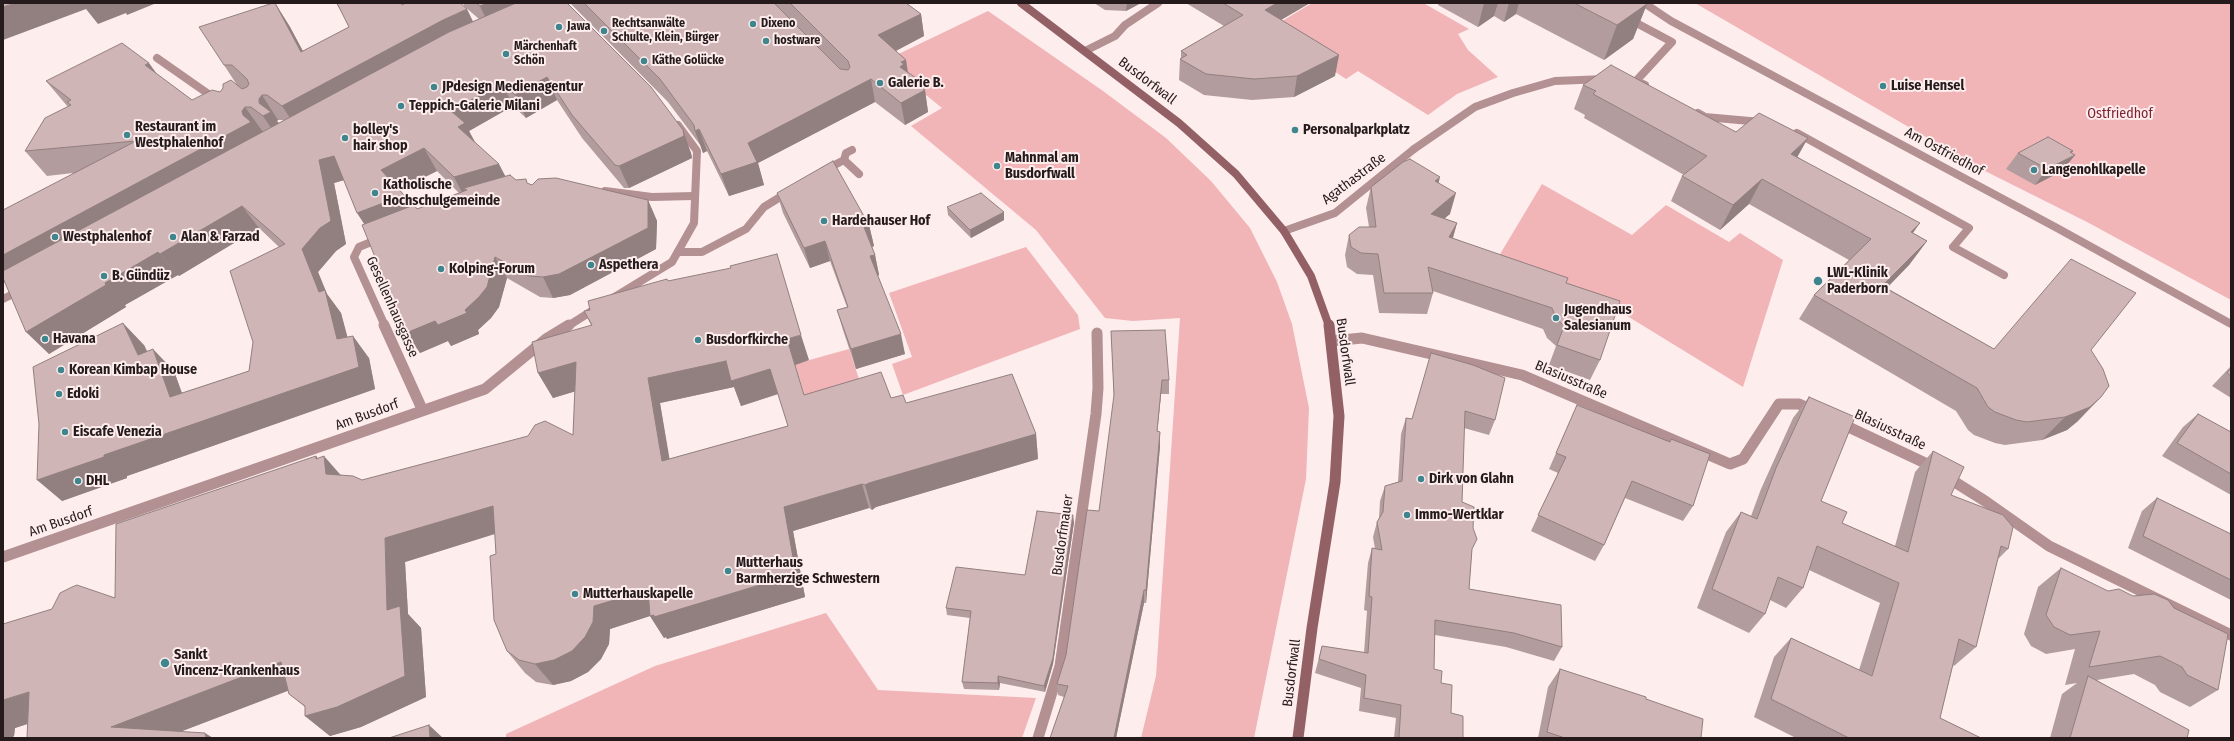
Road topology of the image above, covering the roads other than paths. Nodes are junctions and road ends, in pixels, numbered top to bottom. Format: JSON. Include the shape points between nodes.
{"nodes":[{"id":1,"x":1021,"y":3,"type":"edge"},
{"id":2,"x":1158,"y":3,"type":"edge"},
{"id":3,"x":1644,"y":3,"type":"edge"},
{"id":4,"x":1620,"y":15,"type":"edge"},
{"id":5,"x":1085,"y":51,"type":"junction"},
{"id":6,"x":157,"y":58,"type":"dead end"},
{"id":7,"x":1613,"y":79,"type":"edge"},
{"id":8,"x":1656,"y":92,"type":"edge"},
{"id":9,"x":224,"y":104,"type":"edge"},
{"id":10,"x":1691,"y":110,"type":"edge"},
{"id":11,"x":674,"y":119,"type":"edge"},
{"id":12,"x":1773,"y":124,"type":"edge"},
{"id":13,"x":1788,"y":128,"type":"edge"},
{"id":14,"x":852,"y":150,"type":"dead end"},
{"id":15,"x":844,"y":160,"type":"junction"},
{"id":16,"x":859,"y":174,"type":"dead end"},
{"id":17,"x":813,"y":177,"type":"edge"},
{"id":18,"x":801,"y":184,"type":"edge"},
{"id":19,"x":599,"y":190,"type":"edge"},
{"id":20,"x":694,"y":196,"type":"junction"},
{"id":21,"x":1284,"y":231,"type":"junction"},
{"id":22,"x":387,"y":236,"type":"edge"},
{"id":23,"x":678,"y":252,"type":"junction"},
{"id":24,"x":2004,"y":274,"type":"dead end"},
{"id":25,"x":33,"y":283,"type":"edge"},
{"id":26,"x":3,"y":299,"type":"edge"},
{"id":27,"x":2231,"y":324,"type":"edge"},
{"id":28,"x":1097,"y":333,"type":"dead end"},
{"id":29,"x":1332,"y":341,"type":"junction"},
{"id":30,"x":422,"y":410,"type":"junction"},
{"id":31,"x":3,"y":558,"type":"edge"},
{"id":32,"x":2231,"y":635,"type":"edge"},
{"id":33,"x":1038,"y":738,"type":"edge"},
{"id":34,"x":1298,"y":738,"type":"edge"}],
"edges":[{"from":1,"to":5,"type":"main road","name":"Busdorfwall"},
{"from":2,"to":5,"type":"street","via":[[1126,25],[1115,36]]},
{"from":3,"to":27,"type":"street","name":"Am Ostfriedhof","via":[[1671,21]]},
{"from":4,"to":8,"type":"street","via":[[1672,42],[1632,80]]},
{"from":5,"to":21,"type":"main road","name":"Busdorfwall","via":[[1179,123],[1230,168]]},
{"from":6,"to":9,"type":"street"},
{"from":7,"to":21,"type":"street","name":"Agathastraße","via":[[1555,81],[1475,107],[1414,149],[1335,213]]},
{"from":10,"to":12,"type":"street","via":[[1705,117]]},
{"from":11,"to":20,"type":"street","via":[[697,152]]},
{"from":13,"to":24,"type":"street","via":[[1969,228],[1953,247]]},
{"from":14,"to":15,"type":"street","via":[[846,153]]},
{"from":15,"to":16,"type":"street"},
{"from":15,"to":17,"type":"street"},
{"from":18,"to":23,"type":"street","via":[[764,207],[746,229],[702,252]]},
{"from":19,"to":20,"type":"street","via":[[652,197]]},
{"from":20,"to":23,"type":"street","name":"Am Busdorf","via":[[694,223]]},
{"from":21,"to":29,"type":"main road","name":"Busdorfwall","via":[[1311,276],[1329,323]]},
{"from":22,"to":30,"type":"street","name":"Gesellenhausgasse","via":[[359,247],[354,257]]},
{"from":23,"to":30,"type":"street","name":"Am Busdorf","via":[[672,262],[546,339],[485,389]]},
{"from":25,"to":26,"type":"street"},
{"from":28,"to":33,"type":"street","name":"Busdorfmauer","via":[[1096,414],[1060,666]]},
{"from":29,"to":32,"type":"street","name":"Blasiusstraße","via":[[1362,338],[1522,375],[1730,464],[1743,459],[1779,404],[1799,404],[1923,462],[2049,546]]},
{"from":29,"to":34,"type":"main road","name":"Busdorfwall","via":[[1339,416],[1334,482]]},
{"from":30,"to":31,"type":"street","name":"Am Busdorf"}]}
